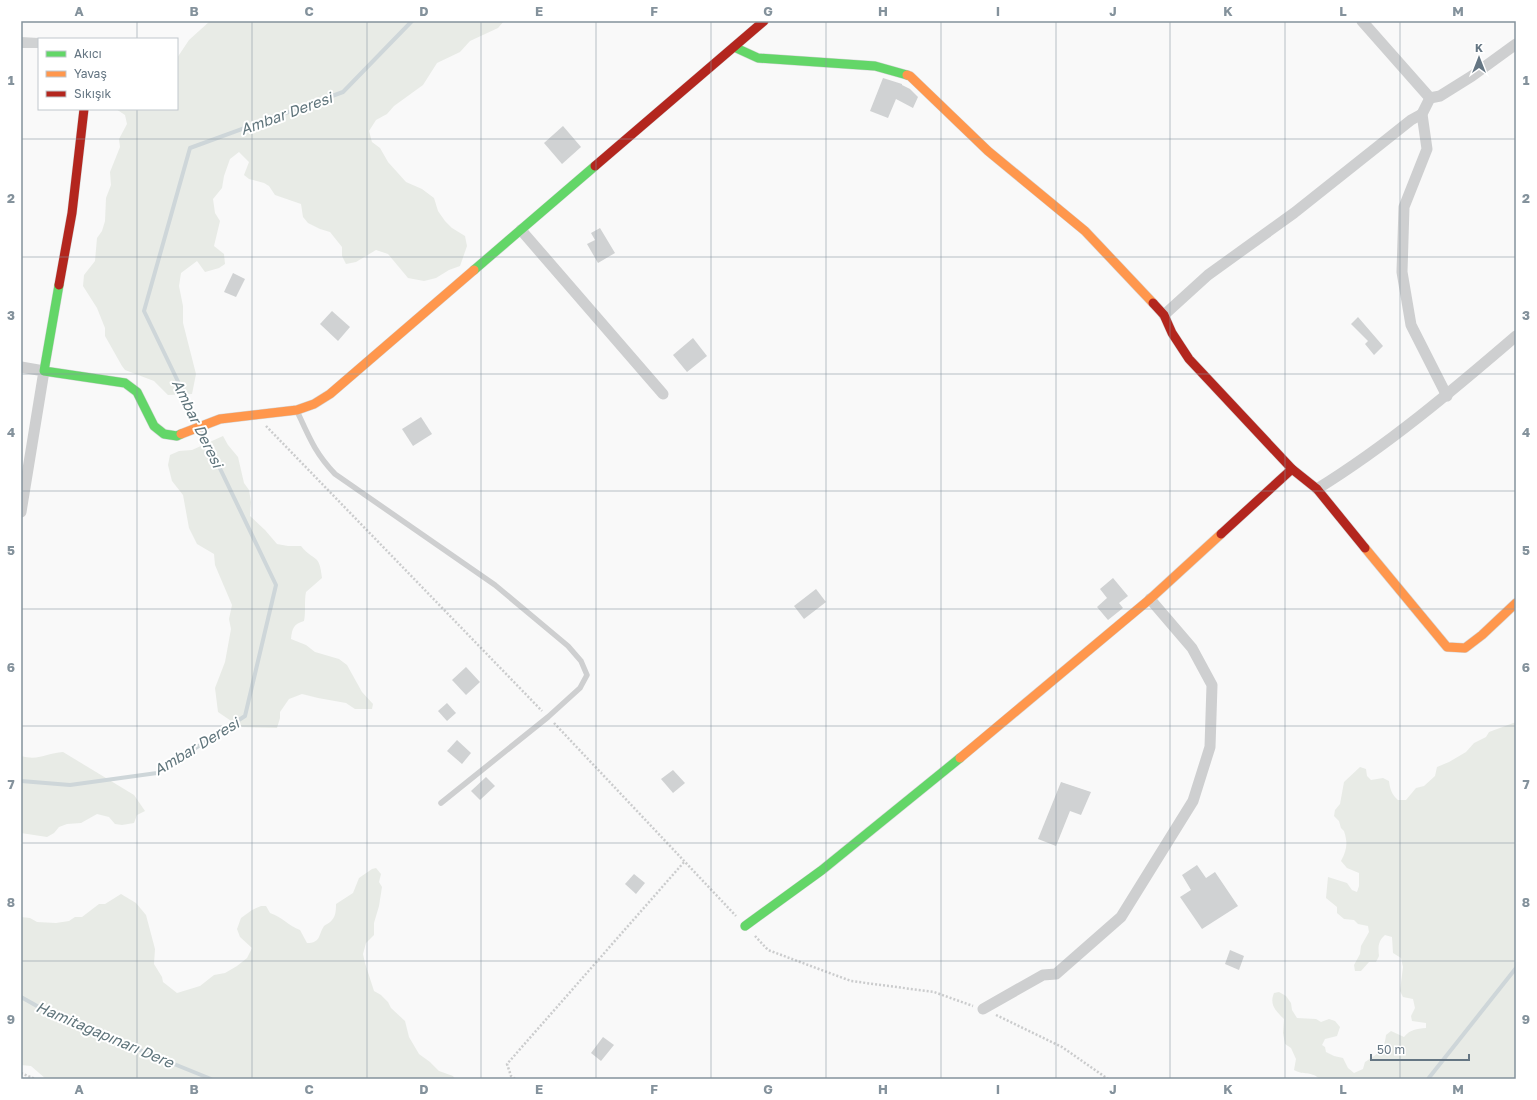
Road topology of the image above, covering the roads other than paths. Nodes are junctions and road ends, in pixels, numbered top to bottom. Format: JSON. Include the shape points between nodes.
{"nodes":[{"id":1,"x":764,"y":21,"type":"edge"},
{"id":2,"x":1362,"y":21,"type":"edge"},
{"id":3,"x":1516,"y":44,"type":"edge"},
{"id":4,"x":734,"y":47,"type":"junction"},
{"id":5,"x":1430,"y":98,"type":"junction"},
{"id":6,"x":84,"y":110,"type":"edge"},
{"id":7,"x":1422,"y":114,"type":"junction"},
{"id":8,"x":521,"y":230,"type":"junction"},
{"id":9,"x":1164,"y":315,"type":"junction"},
{"id":10,"x":1516,"y":336,"type":"edge"},
{"id":11,"x":21,"y":367,"type":"edge"},
{"id":12,"x":44,"y":371,"type":"junction"},
{"id":13,"x":663,"y":394,"type":"dead end"},
{"id":14,"x":1447,"y":396,"type":"junction"},
{"id":15,"x":297,"y":410,"type":"junction"},
{"id":16,"x":1292,"y":468,"type":"junction"},
{"id":17,"x":1317,"y":490,"type":"junction"},
{"id":18,"x":21,"y":512,"type":"edge"},
{"id":19,"x":1150,"y":599,"type":"junction"},
{"id":20,"x":1516,"y":603,"type":"edge"},
{"id":21,"x":441,"y":803,"type":"dead end"},
{"id":22,"x":745,"y":926,"type":"road end"},
{"id":23,"x":984,"y":1009,"type":"road end"}],
"edges":[{"from":1,"to":4,"type":"street"},
{"from":2,"to":5,"type":"street"},
{"from":3,"to":5,"type":"street","via":[[1472,76],[1440,96]]},
{"from":4,"to":8,"type":"street"},
{"from":4,"to":9,"type":"street","via":[[758,58],[875,66],[910,76],[988,151],[1085,231]]},
{"from":5,"to":7,"type":"street"},
{"from":6,"to":12,"type":"street","via":[[72,213]]},
{"from":7,"to":9,"type":"street","via":[[1294,213],[1208,275]]},
{"from":7,"to":14,"type":"street","via":[[1427,149],[1404,207],[1402,272],[1411,325]]},
{"from":8,"to":13,"type":"street"},
{"from":8,"to":15,"type":"street","via":[[330,394],[314,404]]},
{"from":9,"to":16,"type":"street","via":[[1189,359]]},
{"from":10,"to":14,"type":"street"},
{"from":11,"to":12,"type":"street"},
{"from":12,"to":15,"type":"street","via":[[125,383],[137,392],[154,426],[164,434],[177,436],[220,420]]},
{"from":12,"to":18,"type":"street"},
{"from":14,"to":17,"type":"street","via":[[1354,466]]},
{"from":15,"to":21,"type":"lane","via":[[312,444],[335,474],[495,585],[568,646],[581,661],[587,675],[580,688],[548,717]]},
{"from":16,"to":17,"type":"street"},
{"from":16,"to":19,"type":"street"},
{"from":17,"to":20,"type":"street","via":[[1447,647],[1465,648]]},
{"from":19,"to":22,"type":"street","via":[[918,793],[822,870]]},
{"from":19,"to":23,"type":"street","via":[[1192,648],[1212,685],[1210,747],[1193,801],[1121,917],[1056,974],[1043,975]]}]}
